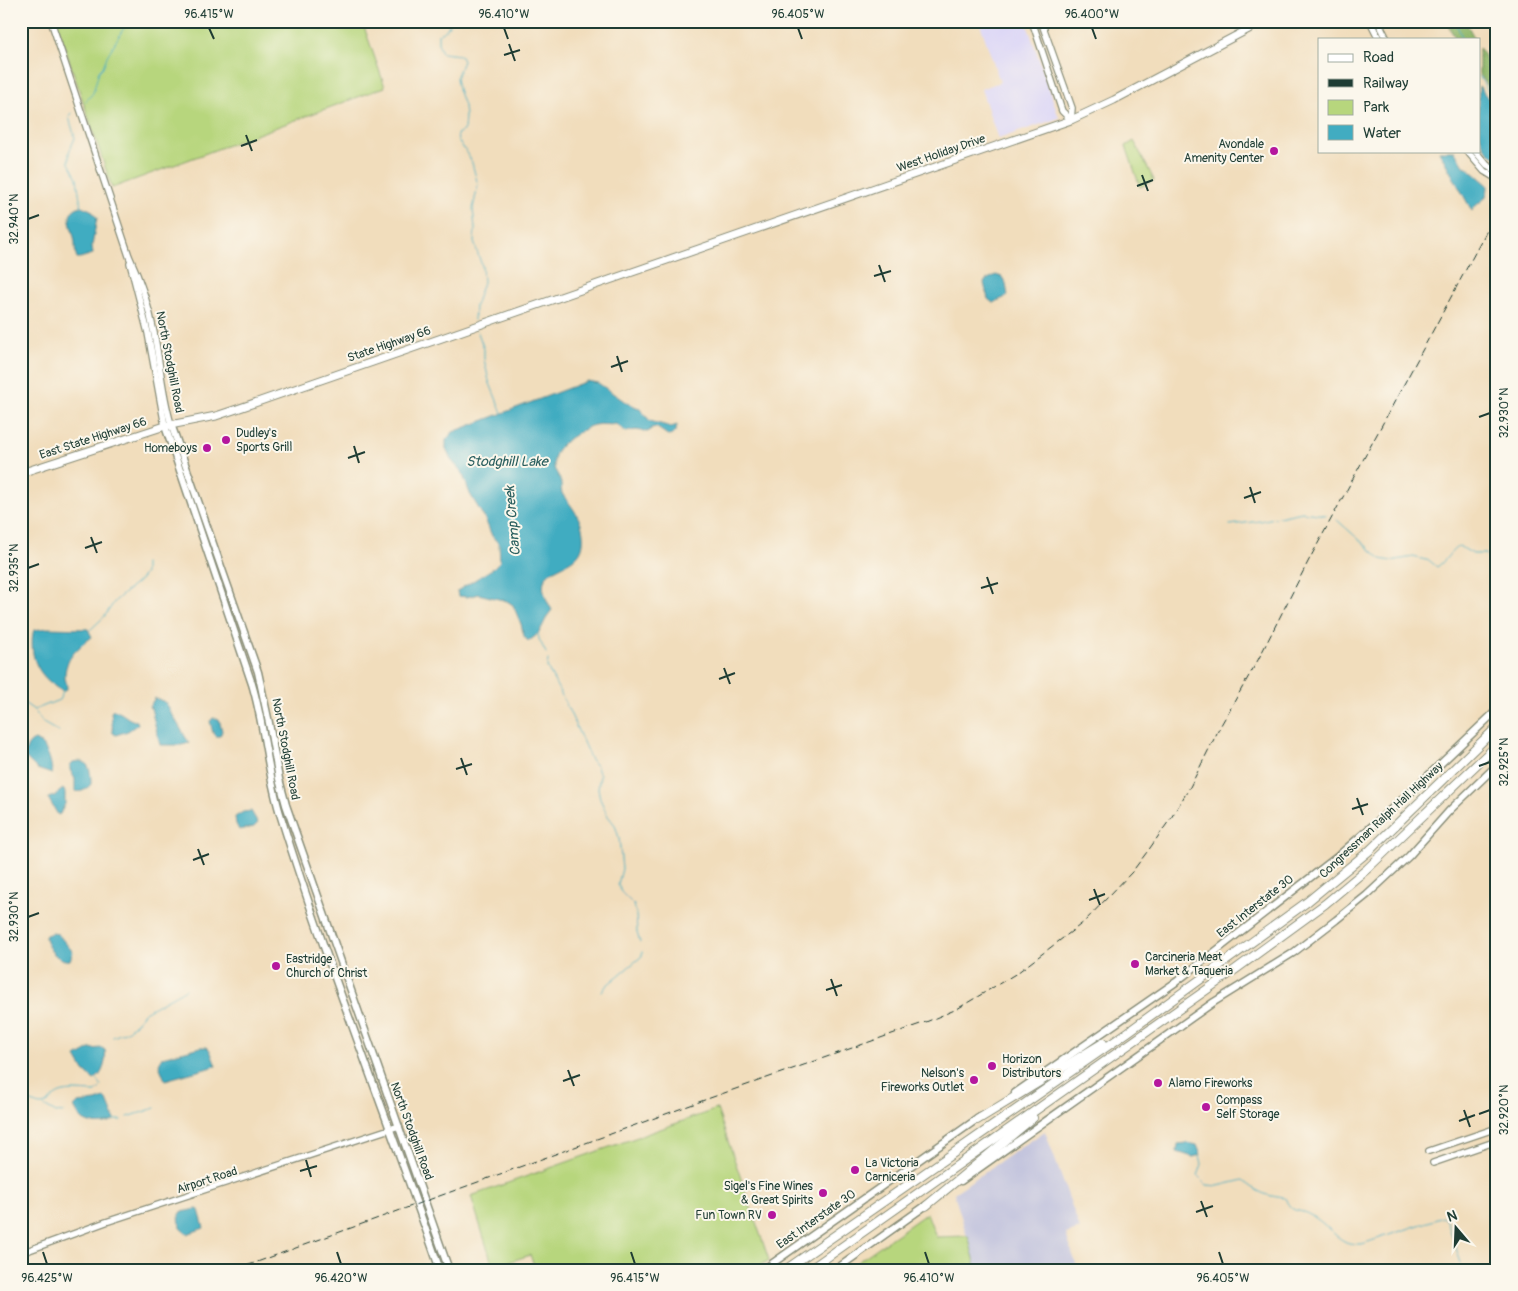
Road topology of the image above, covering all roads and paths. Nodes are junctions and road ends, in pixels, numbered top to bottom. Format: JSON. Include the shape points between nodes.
{"nodes":[{"id":1,"x":51,"y":21,"type":"edge"},
{"id":2,"x":1032,"y":21,"type":"edge"},
{"id":3,"x":1041,"y":21,"type":"edge"},
{"id":4,"x":1264,"y":21,"type":"edge"},
{"id":5,"x":1370,"y":21,"type":"edge"},
{"id":6,"x":1378,"y":21,"type":"edge"},
{"id":7,"x":1378,"y":38,"type":"edge"},
{"id":8,"x":1386,"y":38,"type":"edge"},
{"id":9,"x":1057,"y":66,"type":"junction"},
{"id":10,"x":1048,"y":70,"type":"junction"},
{"id":11,"x":1071,"y":120,"type":"junction"},
{"id":12,"x":1468,"y":152,"type":"edge"},
{"id":13,"x":1476,"y":152,"type":"edge"},
{"id":14,"x":1497,"y":172,"type":"edge"},
{"id":15,"x":1497,"y":179,"type":"edge"},
{"id":16,"x":613,"y":278,"type":"joint"},
{"id":17,"x":168,"y":425,"type":"junction"},
{"id":18,"x":21,"y":474,"type":"edge"},
{"id":19,"x":1497,"y":710,"type":"edge"},
{"id":20,"x":1497,"y":721,"type":"edge"},
{"id":21,"x":1497,"y":727,"type":"edge"},
{"id":22,"x":1497,"y":745,"type":"edge"},
{"id":23,"x":1497,"y":765,"type":"edge"},
{"id":24,"x":1402,"y":818,"type":"junction"},
{"id":25,"x":1128,"y":1032,"type":"junction"},
{"id":26,"x":1089,"y":1072,"type":"junction"},
{"id":27,"x":977,"y":1120,"type":"junction"},
{"id":28,"x":399,"y":1126,"type":"junction"},
{"id":29,"x":1497,"y":1128,"type":"edge"},
{"id":30,"x":391,"y":1129,"type":"junction"},
{"id":31,"x":1497,"y":1141,"type":"edge"},
{"id":32,"x":1429,"y":1151,"type":"dead end"},
{"id":33,"x":1432,"y":1163,"type":"dead end"},
{"id":34,"x":926,"y":1206,"type":"junction"},
{"id":35,"x":21,"y":1253,"type":"edge"},
{"id":36,"x":440,"y":1270,"type":"edge"},
{"id":37,"x":448,"y":1270,"type":"edge"},
{"id":38,"x":763,"y":1270,"type":"edge"},
{"id":39,"x":786,"y":1270,"type":"edge"},
{"id":40,"x":809,"y":1270,"type":"edge"},
{"id":41,"x":835,"y":1270,"type":"edge"}],
"edges":[{"from":1,"to":17,"type":"street","name":"North Stodghill Road","via":[[129,256]]},
{"from":2,"to":10,"type":"street"},
{"from":3,"to":9,"type":"street"},
{"from":4,"to":11,"type":"main road","name":"West Holiday Drive"},
{"from":5,"to":7,"type":"street"},
{"from":6,"to":8,"type":"street"},
{"from":9,"to":10,"type":"street"},
{"from":9,"to":11,"type":"street","via":[[1072,108]]},
{"from":10,"to":11,"type":"street","via":[[1062,111]]},
{"from":11,"to":16,"type":"main road","name":"West Holiday Drive"},
{"from":12,"to":15,"type":"street","via":[[1484,171]]},
{"from":13,"to":14,"type":"street"},
{"from":16,"to":17,"type":"main road","name":"State Highway 66","via":[[216,416]]},
{"from":17,"to":18,"type":"main road","name":"East State Highway 66"},
{"from":17,"to":28,"type":"main road","name":"North Stodghill Road","via":[[258,672],[286,805]]},
{"from":17,"to":30,"type":"main road","name":"North Stodghill Road","via":[[258,704],[281,818]]},
{"from":19,"to":27,"type":"main road","name":"East Interstate 30","via":[[1400,802],[1333,859],[1176,982]]},
{"from":20,"to":24,"type":"highway"},
{"from":21,"to":24,"type":"highway","name":"Congressman Ralph Hall Highway"},
{"from":22,"to":26,"type":"highway","name":"Congressman Ralph Hall Highway","via":[[1367,870],[1325,904]]},
{"from":23,"to":34,"type":"main road","via":[[1450,810],[1409,856],[1336,920],[1293,953],[1214,1002]]},
{"from":24,"to":25,"type":"highway","name":"Congressman Ralph Hall Highway","via":[[1369,851],[1307,902]]},
{"from":25,"to":27,"type":"highway","via":[[1114,1036]]},
{"from":25,"to":39,"type":"highway","name":"Congressman Ralph Hall Highway"},
{"from":26,"to":34,"type":"highway"},
{"from":26,"to":40,"type":"highway","name":"Congressman Ralph Hall Highway"},
{"from":27,"to":38,"type":"main road","name":"East Interstate 30"},
{"from":28,"to":30,"type":"street","name":"Airport Road"},
{"from":28,"to":37,"type":"main road","name":"North Stodghill Road"},
{"from":29,"to":32,"type":"street"},
{"from":30,"to":35,"type":"street","name":"Airport Road","via":[[98,1224]]},
{"from":30,"to":36,"type":"main road","name":"North Stodghill Road"},
{"from":31,"to":33,"type":"street"},
{"from":34,"to":41,"type":"main road"}]}
